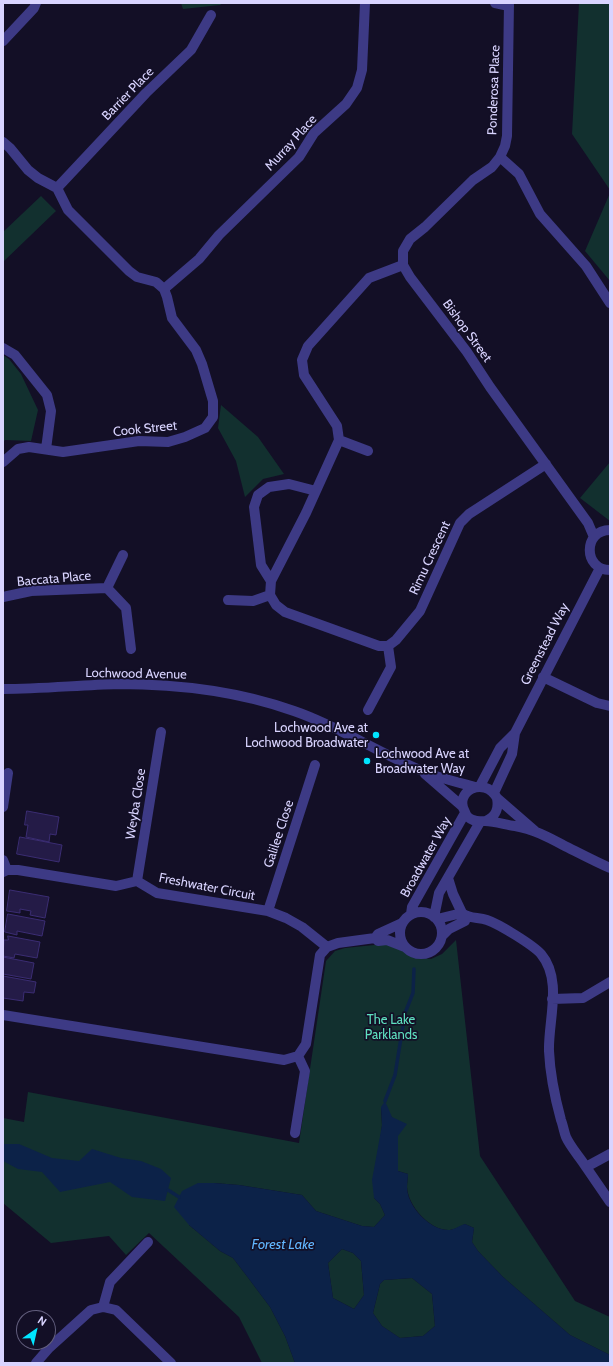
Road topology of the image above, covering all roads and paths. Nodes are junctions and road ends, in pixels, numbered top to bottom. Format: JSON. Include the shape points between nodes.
{"nodes":[{"id":1,"x":36,"y":3,"type":"edge"},
{"id":2,"x":365,"y":3,"type":"edge"},
{"id":3,"x":495,"y":3,"type":"edge"},
{"id":4,"x":509,"y":5,"type":"edge"},
{"id":5,"x":211,"y":15,"type":"dead end"},
{"id":6,"x":3,"y":41,"type":"edge"},
{"id":7,"x":3,"y":142,"type":"edge"},
{"id":8,"x":500,"y":157,"type":"junction"},
{"id":9,"x":56,"y":188,"type":"junction"},
{"id":10,"x":403,"y":265,"type":"junction"},
{"id":11,"x":164,"y":289,"type":"junction"},
{"id":12,"x":610,"y":303,"type":"edge"},
{"id":13,"x":3,"y":348,"type":"edge"},
{"id":14,"x":338,"y":440,"type":"junction"},
{"id":15,"x":46,"y":449,"type":"junction"},
{"id":16,"x":368,"y":451,"type":"dead end"},
{"id":17,"x":3,"y":462,"type":"edge"},
{"id":18,"x":546,"y":464,"type":"junction"},
{"id":19,"x":316,"y":491,"type":"junction"},
{"id":20,"x":610,"y":530,"type":"edge"},
{"id":21,"x":594,"y":537,"type":"junction"},
{"id":22,"x":123,"y":555,"type":"dead end"},
{"id":23,"x":600,"y":568,"type":"junction"},
{"id":24,"x":610,"y":570,"type":"edge"},
{"id":25,"x":271,"y":581,"type":"junction"},
{"id":26,"x":107,"y":588,"type":"junction"},
{"id":27,"x":270,"y":595,"type":"junction"},
{"id":28,"x":3,"y":597,"type":"edge"},
{"id":29,"x":228,"y":600,"type":"dead end"},
{"id":30,"x":388,"y":646,"type":"junction"},
{"id":31,"x":131,"y":650,"type":"dead end"},
{"id":32,"x":543,"y":677,"type":"junction"},
{"id":33,"x":3,"y":689,"type":"edge"},
{"id":34,"x":610,"y":706,"type":"edge"},
{"id":35,"x":368,"y":710,"type":"dead end"},
{"id":36,"x":161,"y":732,"type":"dead end"},
{"id":37,"x":515,"y":733,"type":"junction"},
{"id":38,"x":315,"y":765,"type":"dead end"},
{"id":39,"x":421,"y":770,"type":"junction"},
{"id":40,"x":8,"y":773,"type":"dead end"},
{"id":41,"x":478,"y":787,"type":"junction"},
{"id":42,"x":496,"y":795,"type":"junction"},
{"id":43,"x":3,"y":807,"type":"edge"},
{"id":44,"x":464,"y":810,"type":"junction"},
{"id":45,"x":483,"y":822,"type":"junction"},
{"id":46,"x":535,"y":831,"type":"junction"},
{"id":47,"x":3,"y":860,"type":"edge"},
{"id":48,"x":610,"y":868,"type":"edge"},
{"id":49,"x":5,"y":871,"type":"edge"},
{"id":50,"x":448,"y":878,"type":"junction"},
{"id":51,"x":137,"y":881,"type":"junction"},
{"id":52,"x":268,"y":911,"type":"junction"},
{"id":53,"x":411,"y":914,"type":"junction"},
{"id":54,"x":464,"y":915,"type":"junction"},
{"id":55,"x":436,"y":918,"type":"junction"},
{"id":56,"x":402,"y":923,"type":"junction"},
{"id":57,"x":442,"y":936,"type":"junction"},
{"id":58,"x":375,"y":938,"type":"junction"},
{"id":59,"x":327,"y":947,"type":"junction"},
{"id":60,"x":405,"y":947,"type":"junction"},
{"id":61,"x":610,"y":982,"type":"edge"},
{"id":62,"x":552,"y":1000,"type":"junction"},
{"id":63,"x":3,"y":1015,"type":"edge"},
{"id":64,"x":298,"y":1056,"type":"junction"},
{"id":65,"x":295,"y":1134,"type":"dead end"},
{"id":66,"x":610,"y":1154,"type":"edge"},
{"id":67,"x":586,"y":1167,"type":"junction"},
{"id":68,"x":610,"y":1202,"type":"edge"},
{"id":69,"x":148,"y":1242,"type":"dead end"},
{"id":70,"x":103,"y":1307,"type":"junction"},
{"id":71,"x":36,"y":1363,"type":"edge"},
{"id":72,"x":172,"y":1363,"type":"edge"}],
"edges":[{"from":1,"to":6,"type":"street"},
{"from":2,"to":11,"type":"street","name":"Murray Place","via":[[362,70],[357,88],[350,99],[314,133],[299,157],[219,235],[199,259]]},
{"from":3,"to":4,"type":"street","name":"Ponderosa Place"},
{"from":4,"to":8,"type":"street","name":"Ponderosa Place","via":[[507,136]]},
{"from":5,"to":9,"type":"street","name":"Barrier Place","via":[[191,50],[146,93]]},
{"from":7,"to":9,"type":"street","via":[[28,170]]},
{"from":8,"to":10,"type":"street","via":[[492,167],[473,180],[410,239],[403,251]]},
{"from":8,"to":12,"type":"street","via":[[519,174],[540,214],[586,266]]},
{"from":9,"to":11,"type":"street","via":[[68,210],[129,271],[137,277],[156,282]]},
{"from":10,"to":14,"type":"street","via":[[369,278],[308,346],[302,360],[304,375],[337,426]]},
{"from":10,"to":18,"type":"street","name":"Bishop Street"},
{"from":11,"to":15,"type":"street","name":"Cook Street","via":[[172,318],[196,350],[213,401],[213,417],[205,428],[186,438],[168,442],[139,441],[63,452]]},
{"from":13,"to":15,"type":"street","via":[[15,355],[47,395],[51,411]]},
{"from":14,"to":16,"type":"street"},
{"from":14,"to":19,"type":"street"},
{"from":15,"to":17,"type":"street","name":"Cook Street","via":[[18,449]]},
{"from":18,"to":21,"type":"street","name":"Bishop Street","via":[[588,523]]},
{"from":18,"to":30,"type":"street","name":"Rimu Crescent","via":[[469,514],[460,523],[420,611]]},
{"from":19,"to":25,"type":"street"},
{"from":19,"to":25,"type":"street","via":[[289,484],[268,488],[258,495],[254,507],[261,565]]},
{"from":20,"to":21,"type":"street","via":[[599,532]]},
{"from":21,"to":23,"type":"street","via":[[590,543],[590,557]]},
{"from":22,"to":26,"type":"street","name":"Baccata Place"},
{"from":23,"to":24,"type":"street"},
{"from":23,"to":32,"type":"street","name":"Greenstead Way"},
{"from":25,"to":27,"type":"street"},
{"from":26,"to":28,"type":"street","name":"Baccata Place","via":[[31,591]]},
{"from":26,"to":31,"type":"street","name":"Baccata Place","via":[[126,608]]},
{"from":27,"to":29,"type":"street","via":[[252,601]]},
{"from":27,"to":30,"type":"street","via":[[276,606],[285,612],[379,646]]},
{"from":30,"to":35,"type":"street","via":[[391,667]]},
{"from":32,"to":34,"type":"street","via":[[596,703]]},
{"from":32,"to":37,"type":"street","name":"Greenstead Way"},
{"from":33,"to":39,"type":"street","name":"Lochwood Avenue","via":[[118,684],[160,685],[202,689],[250,698],[294,711],[334,727]]},
{"from":36,"to":51,"type":"street","name":"Weyba Close"},
{"from":37,"to":41,"type":"street","name":"Greenstead Way","via":[[500,748]]},
{"from":37,"to":42,"type":"street","name":"Greenstead Way","via":[[512,754]]},
{"from":38,"to":52,"type":"street","name":"Galilee Close"},
{"from":39,"to":41,"type":"street","name":"Lochwood Avenue"},
{"from":39,"to":44,"type":"street","name":"Lochwood Avenue"},
{"from":40,"to":43,"type":"street"},
{"from":41,"to":42,"type":"street","name":"Lochwood Avenue","via":[[488,788]]},
{"from":41,"to":44,"type":"street","via":[[469,790],[465,795]]},
{"from":42,"to":45,"type":"street","via":[[496,812],[492,818]]},
{"from":42,"to":46,"type":"street","name":"Lochwood Avenue"},
{"from":44,"to":45,"type":"street","name":"Lochwood Avenue","via":[[469,818]]},
{"from":44,"to":53,"type":"street","name":"Broadwater Way","via":[[412,906]]},
{"from":45,"to":46,"type":"street","name":"Lochwood Avenue"},
{"from":45,"to":50,"type":"street"},
{"from":46,"to":48,"type":"street","name":"Lochwood Avenue"},
{"from":47,"to":49,"type":"street"},
{"from":49,"to":51,"type":"street","via":[[18,870],[116,886]]},
{"from":50,"to":54,"type":"street"},
{"from":50,"to":55,"type":"street","via":[[439,893]]},
{"from":51,"to":52,"type":"street","name":"Freshwater Circuit","via":[[157,893]]},
{"from":52,"to":59,"type":"street","name":"Freshwater Circuit","via":[[302,927]]},
{"from":53,"to":55,"type":"street","name":"Broadwater Way","via":[[423,912]]},
{"from":53,"to":56,"type":"street","name":"Broadwater Way"},
{"from":54,"to":55,"type":"street"},
{"from":54,"to":57,"type":"street","via":[[464,921]]},
{"from":54,"to":62,"type":"street","via":[[497,925],[540,953],[552,977]]},
{"from":55,"to":57,"type":"street"},
{"from":56,"to":58,"type":"street","via":[[378,934]]},
{"from":56,"to":60,"type":"street","via":[[400,936]]},
{"from":57,"to":60,"type":"street","via":[[437,946],[427,953],[415,953]]},
{"from":58,"to":59,"type":"street"},
{"from":58,"to":60,"type":"street","via":[[378,941],[387,940]]},
{"from":59,"to":64,"type":"street","via":[[320,955],[306,1044]]},
{"from":61,"to":62,"type":"street","via":[[584,998]]},
{"from":62,"to":67,"type":"street","via":[[549,1051],[555,1099],[566,1137]]},
{"from":63,"to":64,"type":"street","via":[[284,1060]]},
{"from":64,"to":65,"type":"street","via":[[305,1071]]},
{"from":66,"to":67,"type":"street"},
{"from":67,"to":68,"type":"street"},
{"from":69,"to":70,"type":"street","via":[[110,1282]]},
{"from":70,"to":71,"type":"street","via":[[91,1310]]},
{"from":70,"to":72,"type":"street","via":[[116,1310]]}]}
